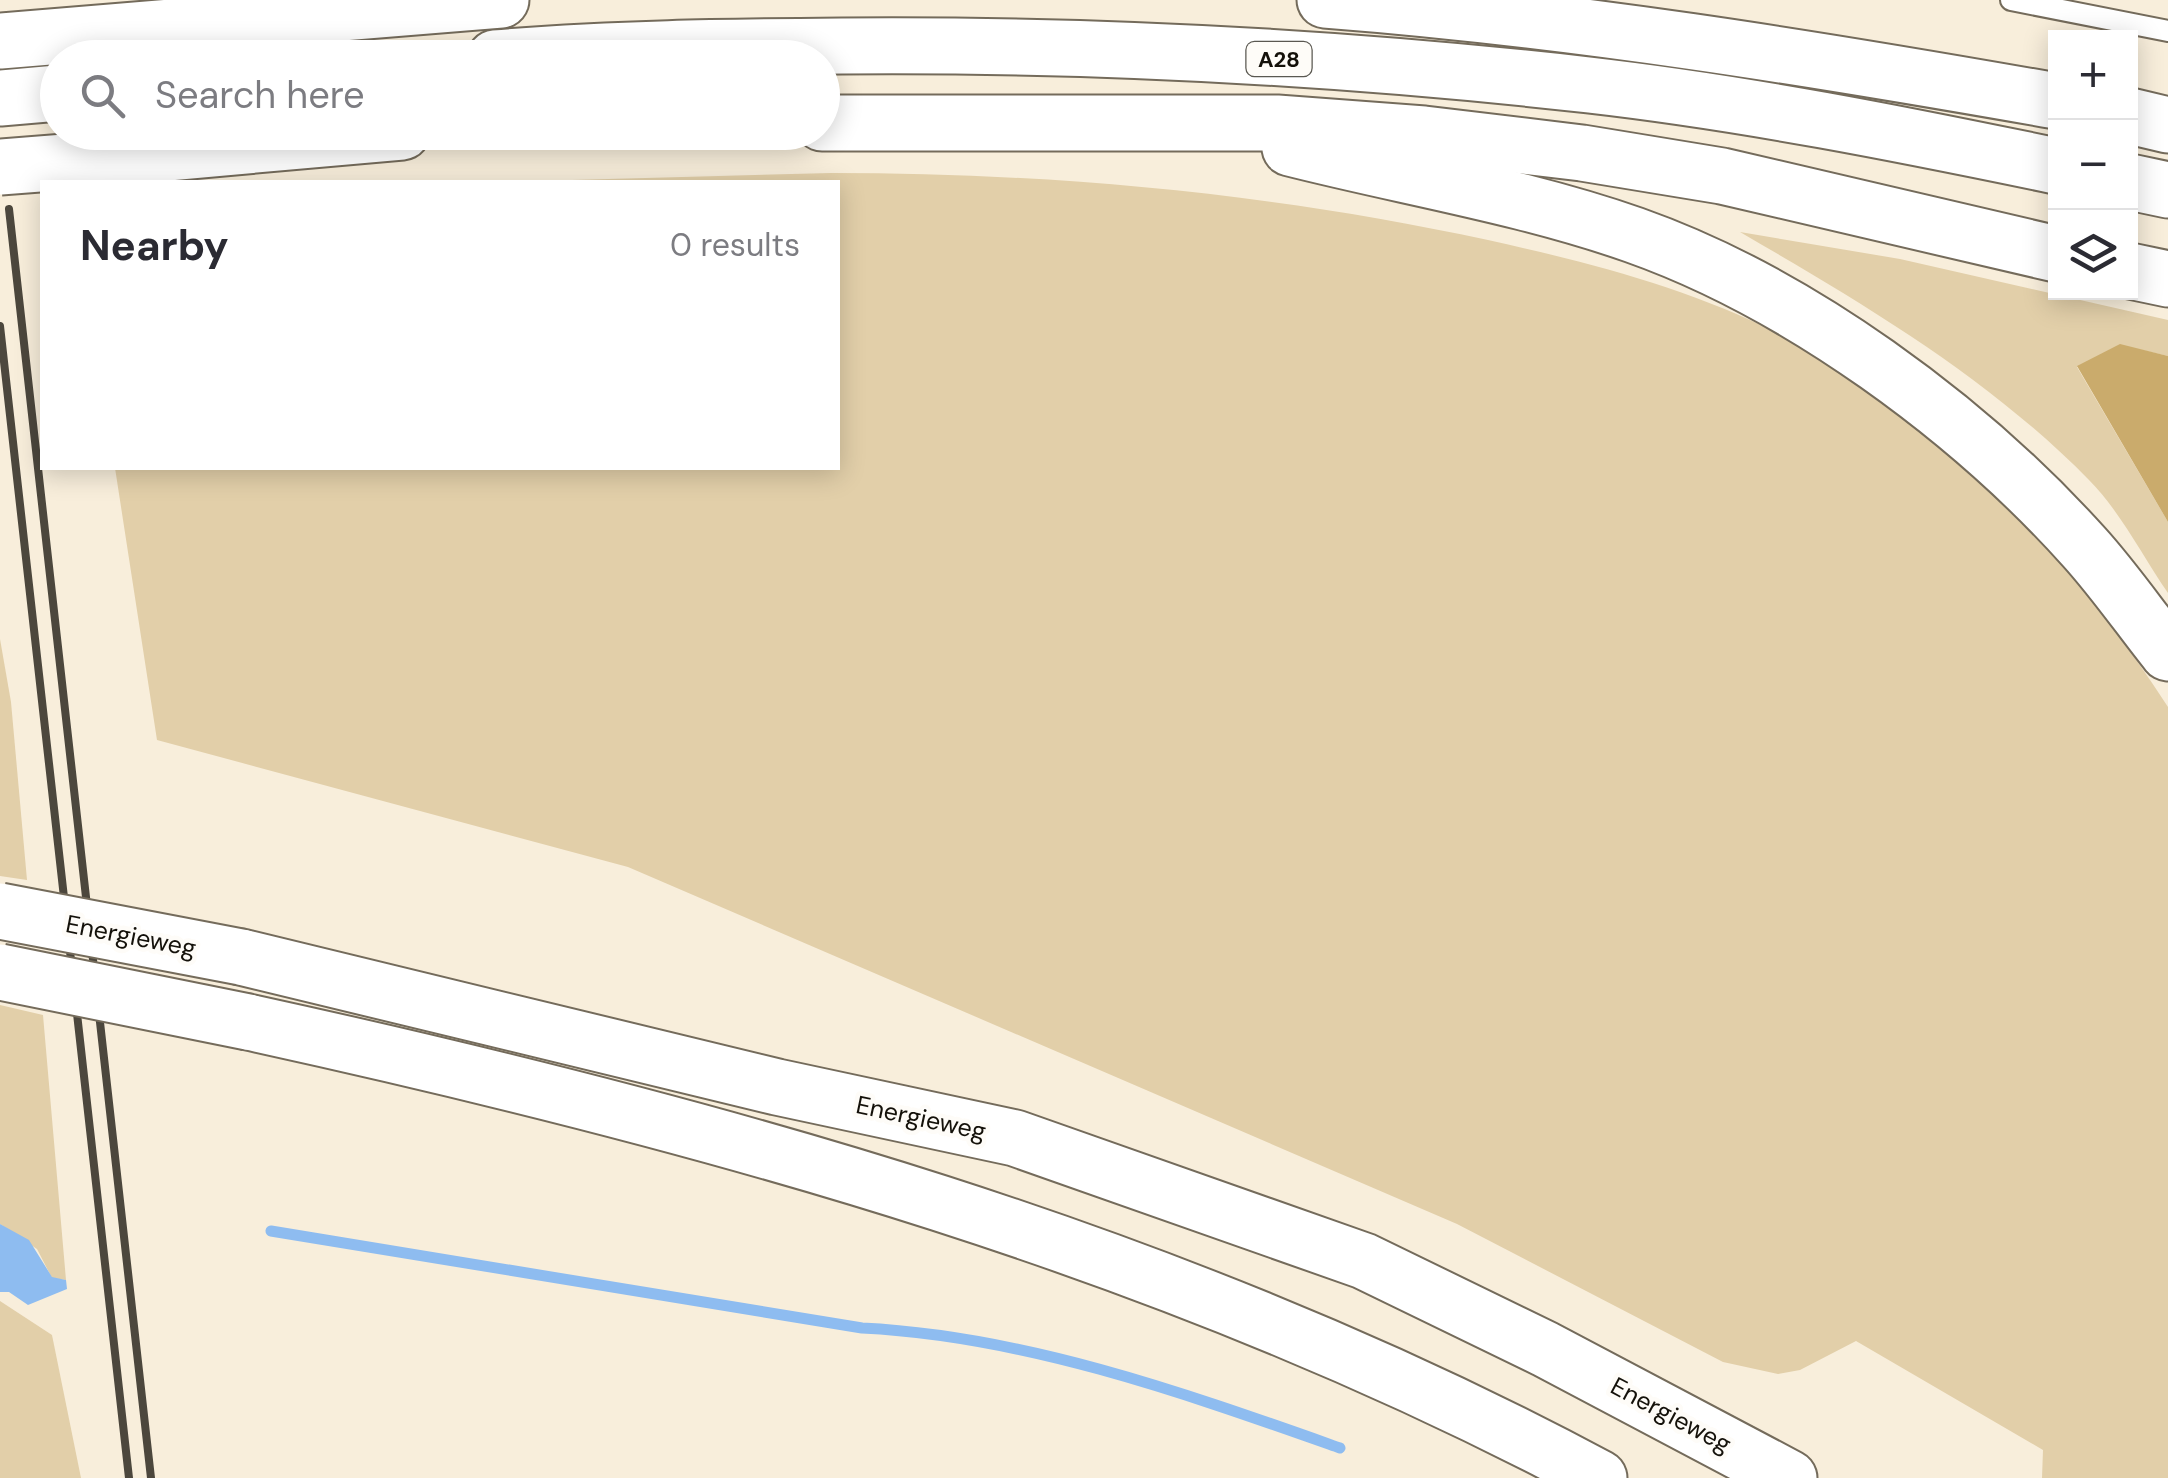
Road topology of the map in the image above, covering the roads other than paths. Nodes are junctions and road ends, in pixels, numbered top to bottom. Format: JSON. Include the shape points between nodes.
{"nodes":[{"id":1,"x":501,"y":0,"type":"edge"},
{"id":2,"x":1325,"y":0,"type":"edge"},
{"id":3,"x":2011,"y":0,"type":"edge"},
{"id":4,"x":2168,"y":31,"type":"edge"},
{"id":5,"x":0,"y":41,"type":"edge"},
{"id":6,"x":840,"y":46,"type":"edge"},
{"id":7,"x":40,"y":95,"type":"edge"},
{"id":8,"x":0,"y":98,"type":"edge"},
{"id":9,"x":2048,"y":101,"type":"edge"},
{"id":10,"x":2168,"y":111,"type":"edge"},
{"id":11,"x":2138,"y":113,"type":"edge"},
{"id":12,"x":2138,"y":115,"type":"edge"},
{"id":13,"x":840,"y":124,"type":"edge"},
{"id":14,"x":1200,"y":124,"type":"junction"},
{"id":15,"x":2168,"y":124,"type":"edge"},
{"id":16,"x":194,"y":150,"type":"edge"},
{"id":17,"x":2048,"y":164,"type":"edge"},
{"id":18,"x":0,"y":167,"type":"edge"},
{"id":19,"x":2138,"y":184,"type":"edge"},
{"id":20,"x":2168,"y":190,"type":"edge"},
{"id":21,"x":2048,"y":252,"type":"edge"},
{"id":22,"x":2138,"y":273,"type":"edge"},
{"id":23,"x":2168,"y":280,"type":"edge"},
{"id":24,"x":2168,"y":654,"type":"edge"},
{"id":25,"x":0,"y":911,"type":"edge"},
{"id":26,"x":0,"y":972,"type":"edge"},
{"id":27,"x":1599,"y":1478,"type":"edge"},
{"id":28,"x":1789,"y":1478,"type":"edge"}],
"edges":[{"from":1,"to":5,"type":"main road"},
{"from":2,"to":9,"type":"main road","via":[[1593,25]]},
{"from":3,"to":4,"type":"lane"},
{"from":6,"to":17,"type":"main road","number":"A28","via":[[1012,45],[1592,85]]},
{"from":7,"to":8,"type":"main road"},
{"from":10,"to":11,"type":"main road"},
{"from":12,"to":15,"type":"main road"},
{"from":13,"to":14,"type":"main road"},
{"from":14,"to":21,"type":"main road","via":[[1341,126],[1582,152],[1722,176]]},
{"from":14,"to":24,"type":"main road","via":[[1518,202],[1634,235],[1722,272],[1866,360],[1982,447],[2085,548]]},
{"from":16,"to":18,"type":"main road","bridge":true},
{"from":19,"to":20,"type":"main road"},
{"from":22,"to":23,"type":"main road"},
{"from":25,"to":28,"type":"main road","name":"Energieweg","bridge":true,"via":[[240,958],[1015,1138],[1364,1261]]},
{"from":26,"to":27,"type":"main road","bridge":true,"via":[[516,1081],[994,1218],[1241,1310],[1501,1425]]}]}
